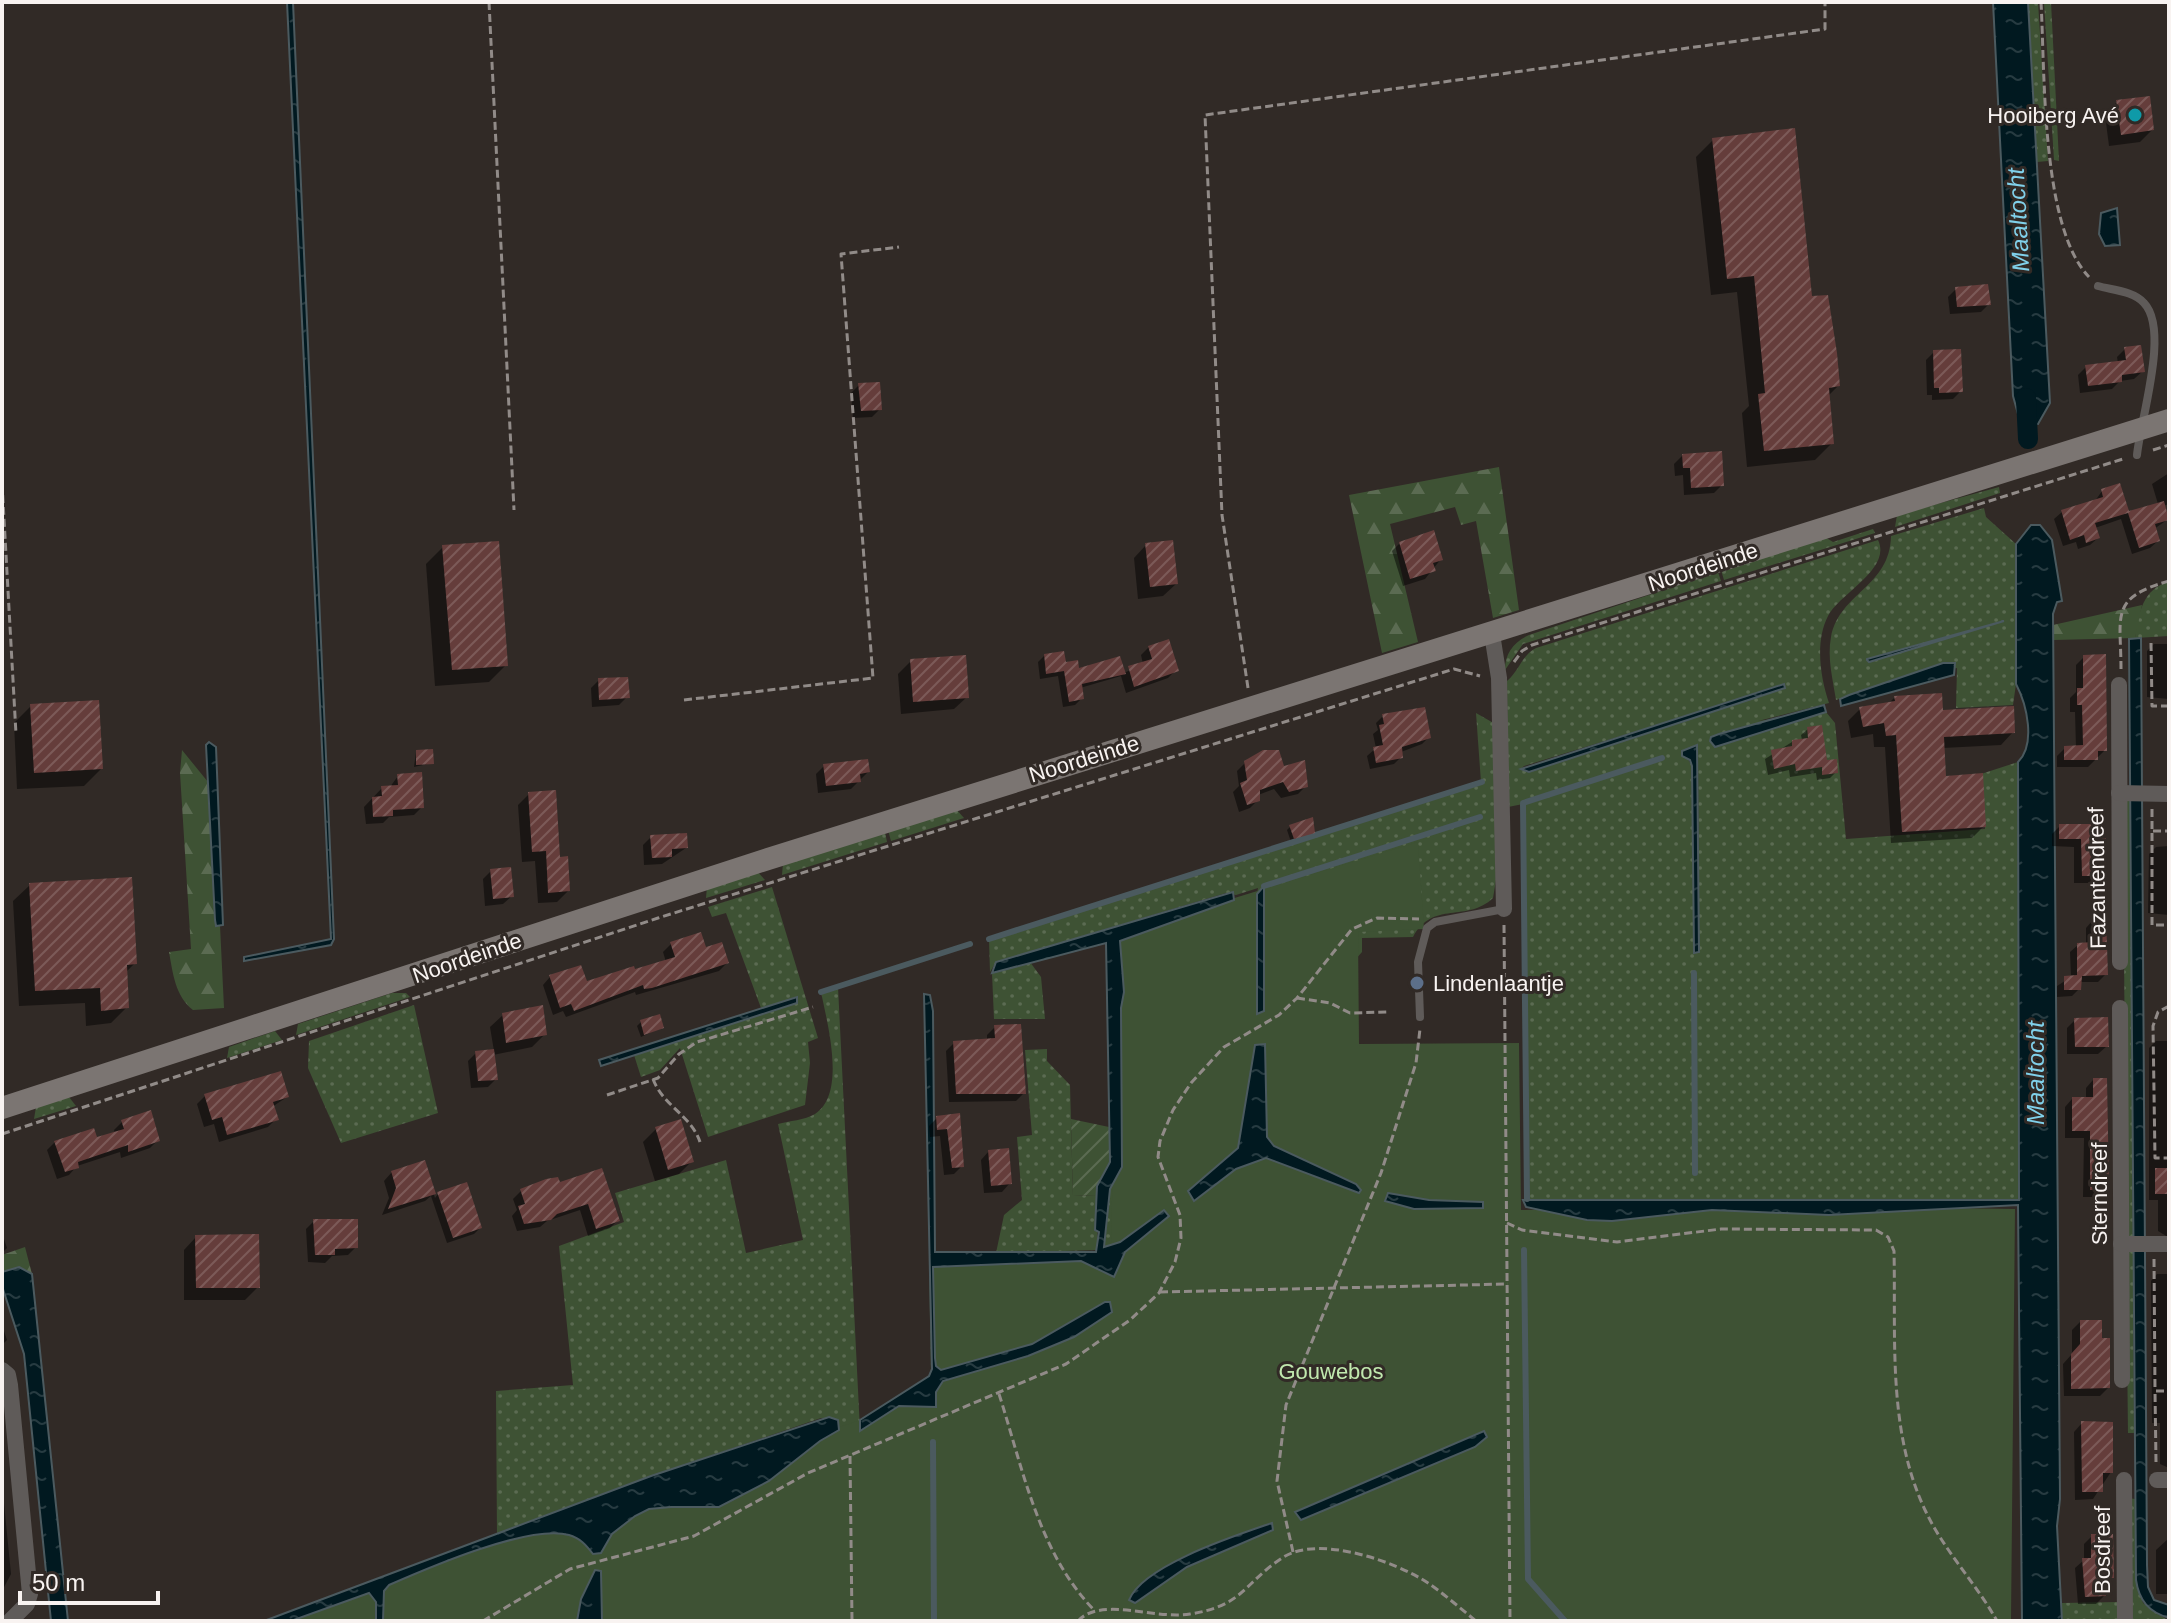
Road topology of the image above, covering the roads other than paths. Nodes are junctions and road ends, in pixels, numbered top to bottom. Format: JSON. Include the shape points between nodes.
{"nodes":[{"id":1,"x":2098,"y":286,"type":"road end"},
{"id":2,"x":2169,"y":420,"type":"edge"},
{"id":3,"x":2139,"y":429,"type":"junction"},
{"id":4,"x":2137,"y":455,"type":"road end"},
{"id":5,"x":1492,"y":634,"type":"junction"},
{"id":6,"x":2119,"y":685,"type":"road end"},
{"id":7,"x":2123,"y":793,"type":"junction"},
{"id":8,"x":2169,"y":794,"type":"edge"},
{"id":9,"x":1504,"y":909,"type":"joint"},
{"id":10,"x":2120,"y":962,"type":"dead end"},
{"id":11,"x":2120,"y":1008,"type":"dead end"},
{"id":12,"x":1420,"y":1017,"type":"road end"},
{"id":13,"x":2,"y":1108,"type":"edge"},
{"id":14,"x":2126,"y":1244,"type":"junction"},
{"id":15,"x":2158,"y":1244,"type":"edge"},
{"id":16,"x":2,"y":1370,"type":"edge"},
{"id":17,"x":2122,"y":1380,"type":"dead end"},
{"id":18,"x":2124,"y":1480,"type":"dead end"},
{"id":19,"x":10,"y":1621,"type":"edge"},
{"id":20,"x":2125,"y":1621,"type":"edge"}],
"edges":[{"from":1,"to":3,"type":"lane","via":[[2133,295],[2153,318],[2152,377]]},
{"from":2,"to":3,"type":"main road","name":"Noordeinde"},
{"from":3,"to":4,"type":"lane"},
{"from":3,"to":5,"type":"main road","name":"Noordeinde"},
{"from":5,"to":9,"type":"street","via":[[1499,678]]},
{"from":5,"to":13,"type":"main road","name":"Noordeinde","via":[[753,863]]},
{"from":6,"to":7,"type":"street","name":"Fazantendreef"},
{"from":7,"to":8,"type":"street","name":"Fazantendreef"},
{"from":7,"to":10,"type":"street","name":"Fazantendreef"},
{"from":9,"to":12,"type":"lane","via":[[1427,928],[1420,944]]},
{"from":11,"to":14,"type":"street","name":"Sterndreef"},
{"from":14,"to":15,"type":"street"},
{"from":14,"to":17,"type":"street","name":"Sterndreef"},
{"from":16,"to":19,"type":"street","via":[[10,1385],[30,1594]]},
{"from":18,"to":20,"type":"street","name":"Bosdreef"}]}
